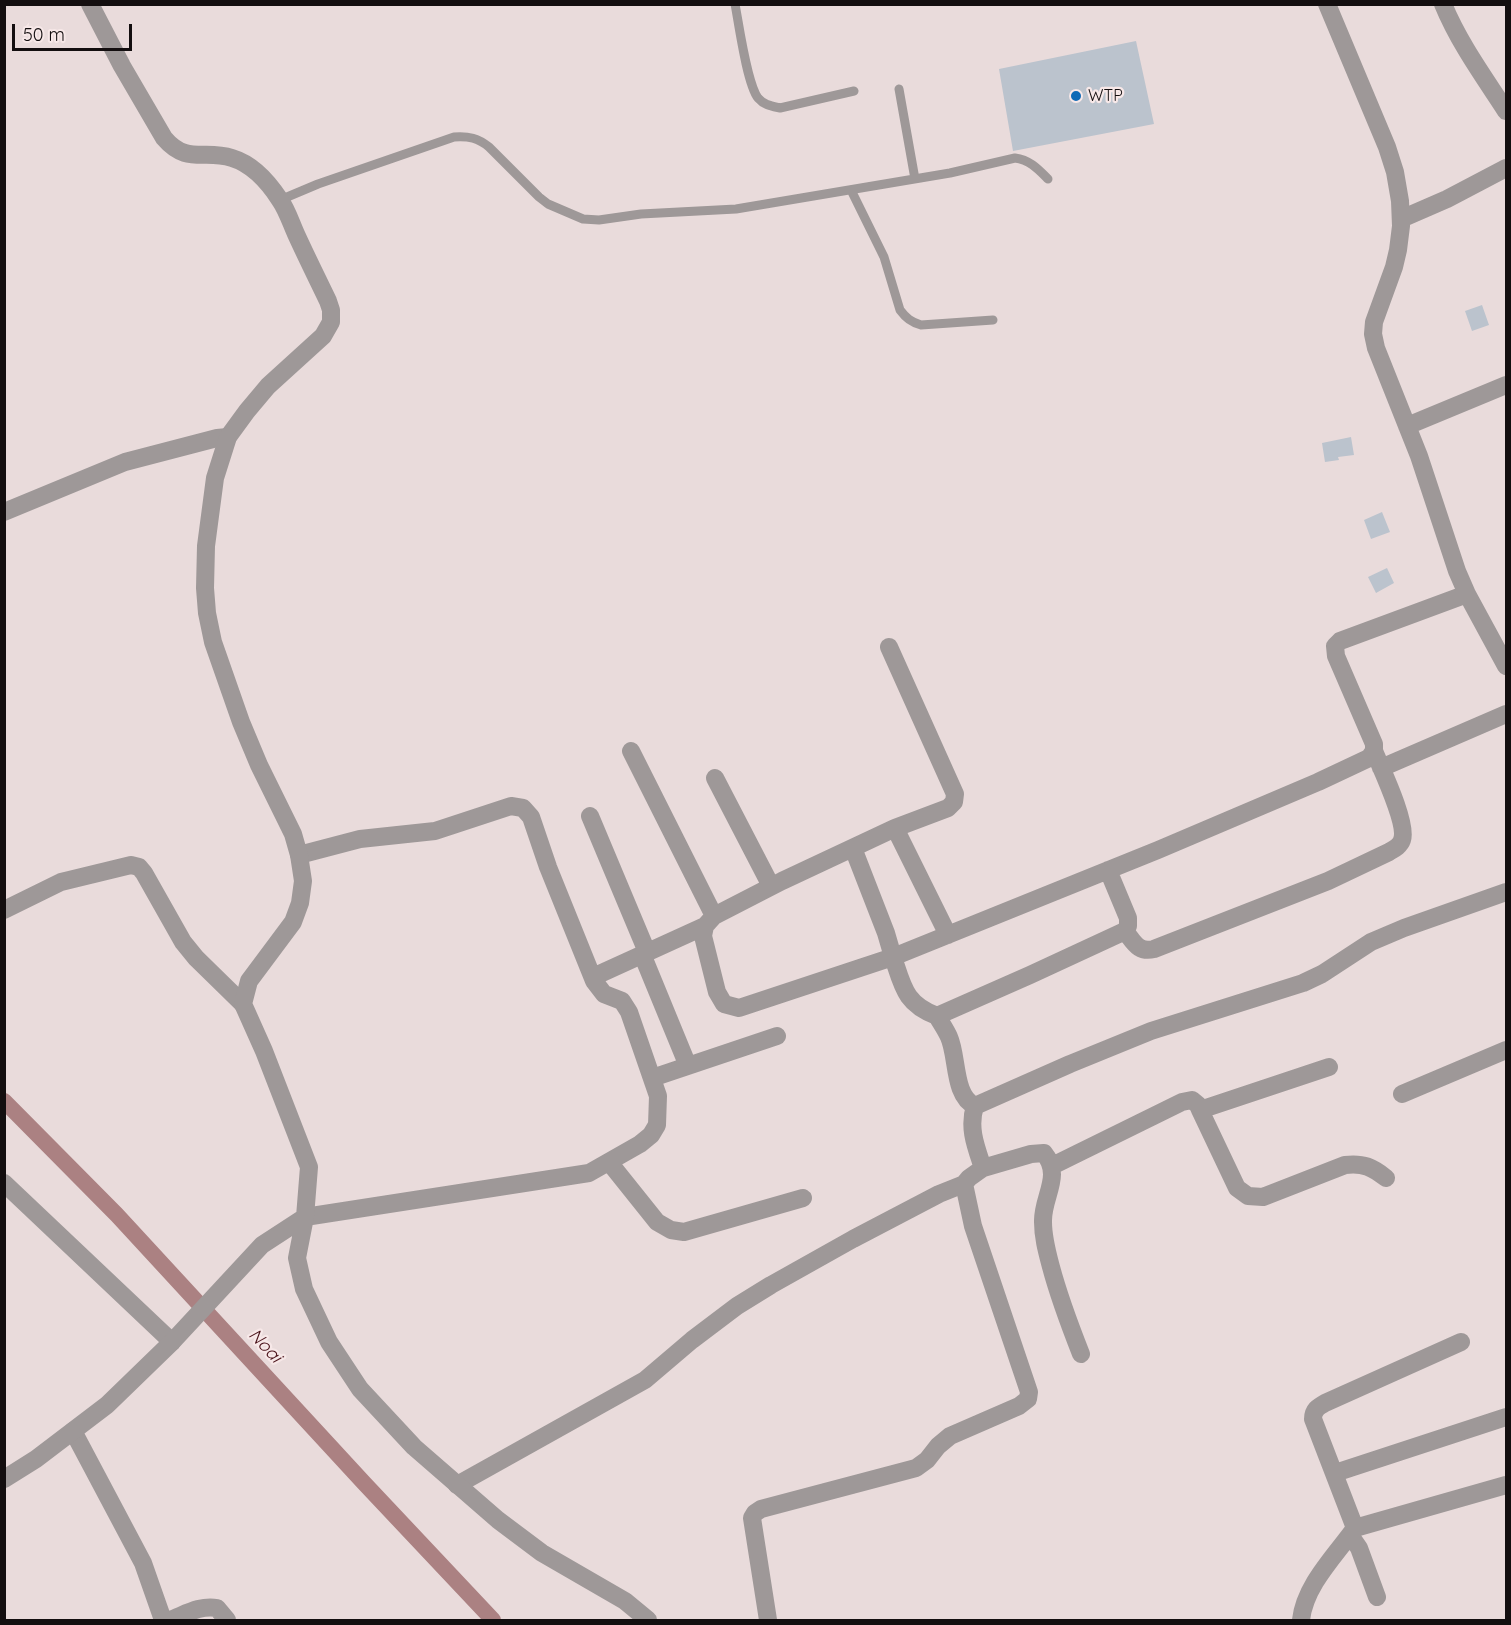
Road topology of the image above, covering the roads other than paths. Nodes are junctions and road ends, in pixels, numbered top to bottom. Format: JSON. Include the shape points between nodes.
{"nodes":[{"id":1,"x":90,"y":4,"type":"edge"},
{"id":2,"x":735,"y":4,"type":"edge"},
{"id":3,"x":1327,"y":4,"type":"edge"},
{"id":4,"x":1443,"y":4,"type":"edge"},
{"id":5,"x":899,"y":88,"type":"dead end"},
{"id":6,"x":854,"y":91,"type":"dead end"},
{"id":7,"x":1506,"y":111,"type":"edge"},
{"id":8,"x":1506,"y":168,"type":"edge"},
{"id":9,"x":915,"y":179,"type":"junction"},
{"id":10,"x":1048,"y":179,"type":"dead end"},
{"id":11,"x":851,"y":190,"type":"junction"},
{"id":12,"x":280,"y":200,"type":"junction"},
{"id":13,"x":1401,"y":219,"type":"junction"},
{"id":14,"x":993,"y":320,"type":"dead end"},
{"id":15,"x":1506,"y":385,"type":"edge"},
{"id":16,"x":1407,"y":426,"type":"junction"},
{"id":17,"x":228,"y":437,"type":"junction"},
{"id":18,"x":4,"y":512,"type":"edge"},
{"id":19,"x":1467,"y":594,"type":"junction"},
{"id":20,"x":889,"y":647,"type":"dead end"},
{"id":21,"x":1506,"y":666,"type":"edge"},
{"id":22,"x":1506,"y":714,"type":"edge"},
{"id":23,"x":630,"y":751,"type":"dead end"},
{"id":24,"x":1378,"y":760,"type":"junction"},
{"id":25,"x":715,"y":778,"type":"dead end"},
{"id":26,"x":590,"y":816,"type":"dead end"},
{"id":27,"x":895,"y":828,"type":"junction"},
{"id":28,"x":853,"y":848,"type":"junction"},
{"id":29,"x":299,"y":855,"type":"junction"},
{"id":30,"x":1108,"y":870,"type":"junction"},
{"id":31,"x":771,"y":886,"type":"junction"},
{"id":32,"x":1506,"y":892,"type":"edge"},
{"id":33,"x":4,"y":910,"type":"edge"},
{"id":34,"x":710,"y":922,"type":"junction"},
{"id":35,"x":1125,"y":931,"type":"junction"},
{"id":36,"x":948,"y":935,"type":"junction"},
{"id":37,"x":645,"y":953,"type":"junction"},
{"id":38,"x":893,"y":957,"type":"junction"},
{"id":39,"x":593,"y":977,"type":"junction"},
{"id":40,"x":243,"y":1004,"type":"junction"},
{"id":41,"x":937,"y":1016,"type":"junction"},
{"id":42,"x":777,"y":1036,"type":"dead end"},
{"id":43,"x":1506,"y":1050,"type":"edge"},
{"id":44,"x":688,"y":1066,"type":"junction"},
{"id":45,"x":1329,"y":1067,"type":"dead end"},
{"id":46,"x":652,"y":1078,"type":"junction"},
{"id":47,"x":1402,"y":1094,"type":"dead end"},
{"id":48,"x":975,"y":1106,"type":"junction"},
{"id":49,"x":1200,"y":1110,"type":"junction"},
{"id":50,"x":609,"y":1162,"type":"junction"},
{"id":51,"x":1052,"y":1166,"type":"junction"},
{"id":52,"x":983,"y":1168,"type":"junction"},
{"id":53,"x":1386,"y":1178,"type":"dead end"},
{"id":54,"x":4,"y":1183,"type":"edge"},
{"id":55,"x":963,"y":1184,"type":"junction"},
{"id":56,"x":803,"y":1198,"type":"dead end"},
{"id":57,"x":305,"y":1217,"type":"junction"},
{"id":58,"x":175,"y":1339,"type":"junction"},
{"id":59,"x":1461,"y":1342,"type":"dead end"},
{"id":60,"x":1081,"y":1354,"type":"dead end"},
{"id":61,"x":1506,"y":1418,"type":"edge"},
{"id":62,"x":73,"y":1431,"type":"junction"},
{"id":63,"x":1335,"y":1473,"type":"junction"},
{"id":64,"x":4,"y":1479,"type":"edge"},
{"id":65,"x":457,"y":1485,"type":"junction"},
{"id":66,"x":1506,"y":1485,"type":"edge"},
{"id":67,"x":1352,"y":1532,"type":"junction"},
{"id":68,"x":1377,"y":1597,"type":"dead end"},
{"id":69,"x":163,"y":1620,"type":"edge"},
{"id":70,"x":170,"y":1620,"type":"edge"},
{"id":71,"x":227,"y":1620,"type":"edge"},
{"id":72,"x":648,"y":1620,"type":"edge"},
{"id":73,"x":768,"y":1620,"type":"edge"},
{"id":74,"x":1301,"y":1620,"type":"edge"}],
"edges":[{"from":1,"to":12,"type":"street","via":[[171,147],[193,155],[233,158],[248,165]]},
{"from":2,"to":6,"type":"lane","via":[[753,89],[763,102],[780,108]]},
{"from":3,"to":13,"type":"street","via":[[1387,147],[1395,172]]},
{"from":4,"to":7,"type":"street"},
{"from":5,"to":9,"type":"lane"},
{"from":8,"to":13,"type":"street"},
{"from":9,"to":10,"type":"lane","via":[[1015,158],[1031,163]]},
{"from":9,"to":11,"type":"lane"},
{"from":11,"to":12,"type":"lane","via":[[736,210],[583,219],[548,204],[489,147],[468,136],[454,137]]},
{"from":11,"to":14,"type":"lane","via":[[884,257],[905,317],[921,325]]},
{"from":12,"to":17,"type":"street","via":[[328,301],[331,322],[323,336],[268,386]]},
{"from":13,"to":16,"type":"street","via":[[1394,267],[1373,334]]},
{"from":15,"to":16,"type":"street"},
{"from":16,"to":19,"type":"street"},
{"from":17,"to":18,"type":"street","via":[[125,462]]},
{"from":17,"to":29,"type":"street","via":[[215,478],[206,546],[207,613],[213,642],[242,722]]},
{"from":19,"to":21,"type":"street"},
{"from":19,"to":24,"type":"street","via":[[1335,646]]},
{"from":20,"to":27,"type":"street","via":[[955,794],[948,808]]},
{"from":22,"to":24,"type":"street"},
{"from":23,"to":34,"type":"street"},
{"from":24,"to":30,"type":"street","via":[[1369,758]]},
{"from":24,"to":35,"type":"street","via":[[1403,829],[1398,847],[1328,881],[1154,949],[1140,949]]},
{"from":25,"to":31,"type":"street"},
{"from":26,"to":37,"type":"street"},
{"from":27,"to":28,"type":"street"},
{"from":27,"to":36,"type":"street"},
{"from":28,"to":31,"type":"street"},
{"from":28,"to":38,"type":"street"},
{"from":29,"to":39,"type":"street","via":[[360,839],[435,831],[511,806],[523,808],[531,817]]},
{"from":29,"to":40,"type":"street","via":[[303,881],[293,922],[249,981]]},
{"from":30,"to":35,"type":"street","via":[[1128,918]]},
{"from":30,"to":36,"type":"street"},
{"from":31,"to":34,"type":"street"},
{"from":32,"to":48,"type":"street","via":[[1371,942],[1303,983],[1151,1031]]},
{"from":33,"to":40,"type":"street","via":[[61,882],[131,865],[139,867],[183,942]]},
{"from":34,"to":37,"type":"street"},
{"from":34,"to":38,"type":"street","via":[[703,936],[717,992],[724,1004],[739,1008]]},
{"from":35,"to":41,"type":"street"},
{"from":36,"to":38,"type":"street"},
{"from":37,"to":39,"type":"street"},
{"from":37,"to":44,"type":"street"},
{"from":38,"to":41,"type":"street","via":[[905,993],[915,1005]]},
{"from":39,"to":46,"type":"street","via":[[604,994],[622,1001],[629,1012]]},
{"from":40,"to":57,"type":"street","via":[[309,1167]]},
{"from":41,"to":48,"type":"street","via":[[950,1038],[964,1097]]},
{"from":42,"to":44,"type":"street"},
{"from":43,"to":47,"type":"street"},
{"from":44,"to":46,"type":"street"},
{"from":45,"to":49,"type":"street"},
{"from":46,"to":50,"type":"street","via":[[658,1096],[657,1125],[640,1144]]},
{"from":48,"to":52,"type":"street","via":[[972,1136]]},
{"from":49,"to":51,"type":"street","via":[[1192,1100],[1182,1102]]},
{"from":49,"to":53,"type":"street","via":[[1237,1188],[1248,1196],[1263,1197],[1358,1163],[1374,1168]]},
{"from":50,"to":56,"type":"street","via":[[657,1222],[671,1230],[684,1232]]},
{"from":50,"to":57,"type":"street","via":[[589,1173]]},
{"from":51,"to":52,"type":"street","via":[[1044,1153]]},
{"from":51,"to":60,"type":"street","via":[[1042,1219],[1043,1239]]},
{"from":52,"to":55,"type":"street"},
{"from":54,"to":58,"type":"street"},
{"from":55,"to":65,"type":"street","via":[[771,1285],[737,1306],[645,1380]]},
{"from":55,"to":73,"type":"street","via":[[1028,1399],[950,1436],[916,1468],[755,1513],[754,1538]]},
{"from":57,"to":58,"type":"street","via":[[261,1245]]},
{"from":57,"to":65,"type":"street","via":[[297,1258],[304,1289],[330,1342],[360,1389],[414,1447]]},
{"from":58,"to":62,"type":"street","via":[[107,1405]]},
{"from":59,"to":63,"type":"street","via":[[1317,1408],[1313,1419]]},
{"from":61,"to":63,"type":"street"},
{"from":62,"to":64,"type":"street"},
{"from":62,"to":69,"type":"street","via":[[143,1563]]},
{"from":63,"to":67,"type":"street"},
{"from":65,"to":72,"type":"street","via":[[542,1553],[625,1601]]},
{"from":66,"to":67,"type":"street"},
{"from":67,"to":68,"type":"street"},
{"from":67,"to":74,"type":"street","via":[[1314,1584]]},
{"from":70,"to":71,"type":"street","via":[[208,1606],[217,1608]]}]}
